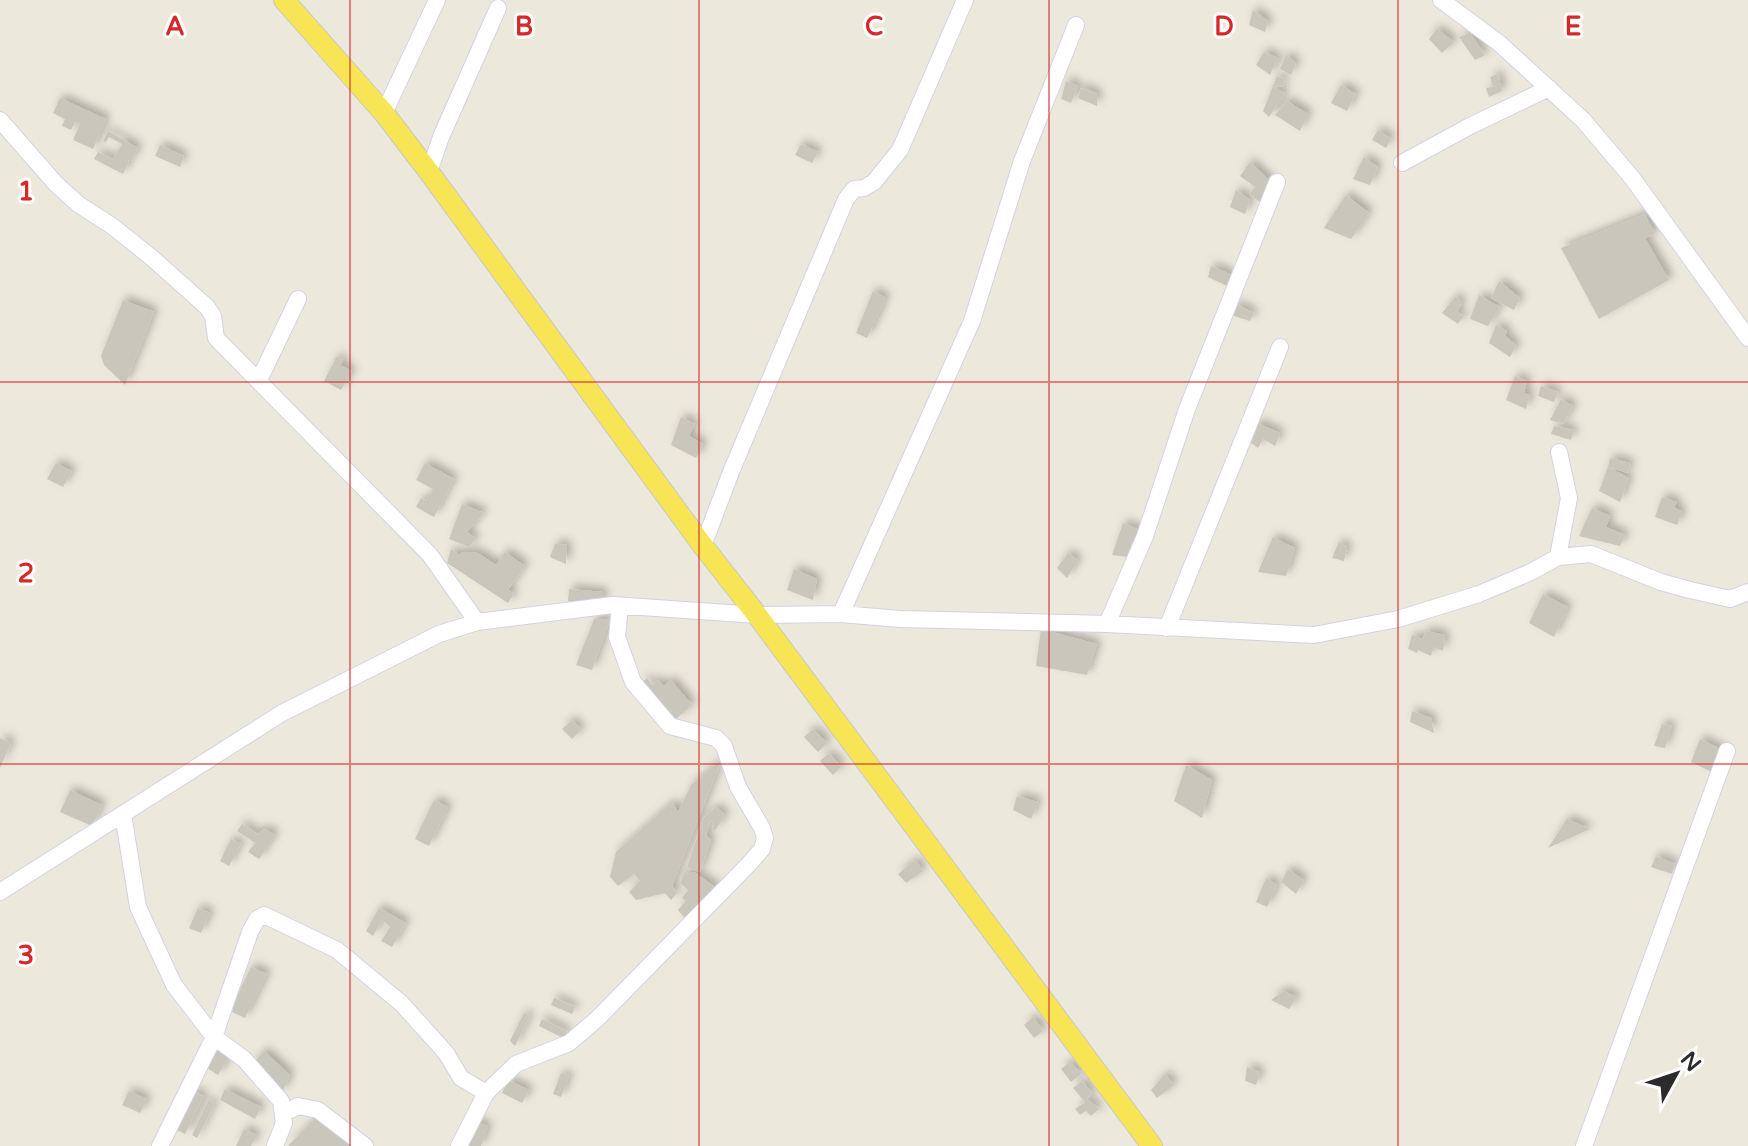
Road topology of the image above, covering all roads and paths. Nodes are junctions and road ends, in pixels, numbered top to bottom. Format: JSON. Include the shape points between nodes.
{"nodes":[{"id":1,"x":284,"y":0,"type":"edge"},
{"id":2,"x":437,"y":0,"type":"edge"},
{"id":3,"x":965,"y":0,"type":"edge"},
{"id":4,"x":1441,"y":0,"type":"edge"},
{"id":5,"x":498,"y":8,"type":"dead end"},
{"id":6,"x":1076,"y":25,"type":"dead end"},
{"id":7,"x":1549,"y":88,"type":"junction"},
{"id":8,"x":384,"y":113,"type":"junction"},
{"id":9,"x":0,"y":120,"type":"edge"},
{"id":10,"x":1402,"y":163,"type":"dead end"},
{"id":11,"x":429,"y":172,"type":"junction"},
{"id":12,"x":1277,"y":182,"type":"dead end"},
{"id":13,"x":298,"y":299,"type":"dead end"},
{"id":14,"x":1748,"y":338,"type":"edge"},
{"id":15,"x":1280,"y":347,"type":"dead end"},
{"id":16,"x":259,"y":380,"type":"junction"},
{"id":17,"x":1559,"y":452,"type":"dead end"},
{"id":18,"x":703,"y":546,"type":"junction"},
{"id":19,"x":1558,"y":557,"type":"junction"},
{"id":20,"x":1748,"y":592,"type":"edge"},
{"id":21,"x":620,"y":606,"type":"junction"},
{"id":22,"x":841,"y":614,"type":"junction"},
{"id":23,"x":757,"y":615,"type":"junction"},
{"id":24,"x":477,"y":622,"type":"junction"},
{"id":25,"x":1107,"y":624,"type":"junction"},
{"id":26,"x":1167,"y":628,"type":"junction"},
{"id":27,"x":1727,"y":751,"type":"dead end"},
{"id":28,"x":123,"y":814,"type":"junction"},
{"id":29,"x":0,"y":892,"type":"edge"},
{"id":30,"x":214,"y":1037,"type":"junction"},
{"id":31,"x":486,"y":1093,"type":"junction"},
{"id":32,"x":284,"y":1113,"type":"junction"},
{"id":33,"x":160,"y":1146,"type":"edge"},
{"id":34,"x":275,"y":1146,"type":"edge"},
{"id":35,"x":365,"y":1146,"type":"edge"},
{"id":36,"x":459,"y":1146,"type":"edge"},
{"id":37,"x":1152,"y":1146,"type":"edge"},
{"id":38,"x":1584,"y":1146,"type":"edge"}],
"edges":[{"from":1,"to":8,"type":"main road"},
{"from":2,"to":8,"type":"street"},
{"from":3,"to":18,"type":"street","via":[[900,150],[874,182],[854,189],[846,199]]},
{"from":4,"to":7,"type":"street"},
{"from":5,"to":11,"type":"street"},
{"from":6,"to":22,"type":"street","via":[[1022,161],[972,321]]},
{"from":7,"to":10,"type":"street"},
{"from":7,"to":14,"type":"street","via":[[1633,179]]},
{"from":8,"to":11,"type":"main road"},
{"from":9,"to":16,"type":"street","via":[[78,204],[151,257],[207,307],[216,338]]},
{"from":11,"to":18,"type":"main road"},
{"from":12,"to":25,"type":"street"},
{"from":13,"to":16,"type":"street"},
{"from":15,"to":26,"type":"street"},
{"from":16,"to":24,"type":"street","via":[[430,555]]},
{"from":17,"to":19,"type":"street","via":[[1569,498]]},
{"from":18,"to":23,"type":"main road"},
{"from":19,"to":20,"type":"street","via":[[1591,554],[1661,582],[1730,599]]},
{"from":19,"to":26,"type":"street","via":[[1479,594],[1398,619],[1314,635]]},
{"from":21,"to":23,"type":"street"},
{"from":21,"to":24,"type":"street"},
{"from":21,"to":31,"type":"street","via":[[617,637],[633,682],[670,726],[716,738],[724,746],[738,787],[762,828],[762,849],[597,1019],[569,1043],[516,1064]]},
{"from":22,"to":23,"type":"street"},
{"from":22,"to":25,"type":"street"},
{"from":23,"to":37,"type":"main road"},
{"from":24,"to":28,"type":"street","via":[[439,634],[282,713]]},
{"from":25,"to":26,"type":"street"},
{"from":27,"to":38,"type":"street"},
{"from":28,"to":29,"type":"street"},
{"from":28,"to":30,"type":"street","via":[[138,907],[174,985]]},
{"from":30,"to":31,"type":"street","via":[[250,932],[264,915],[337,950],[402,1004],[461,1078]]},
{"from":30,"to":32,"type":"street","via":[[244,1059],[281,1101]]},
{"from":30,"to":33,"type":"street"},
{"from":31,"to":36,"type":"street"},
{"from":32,"to":34,"type":"street"},
{"from":32,"to":35,"type":"street","via":[[298,1106],[318,1110]]}]}
